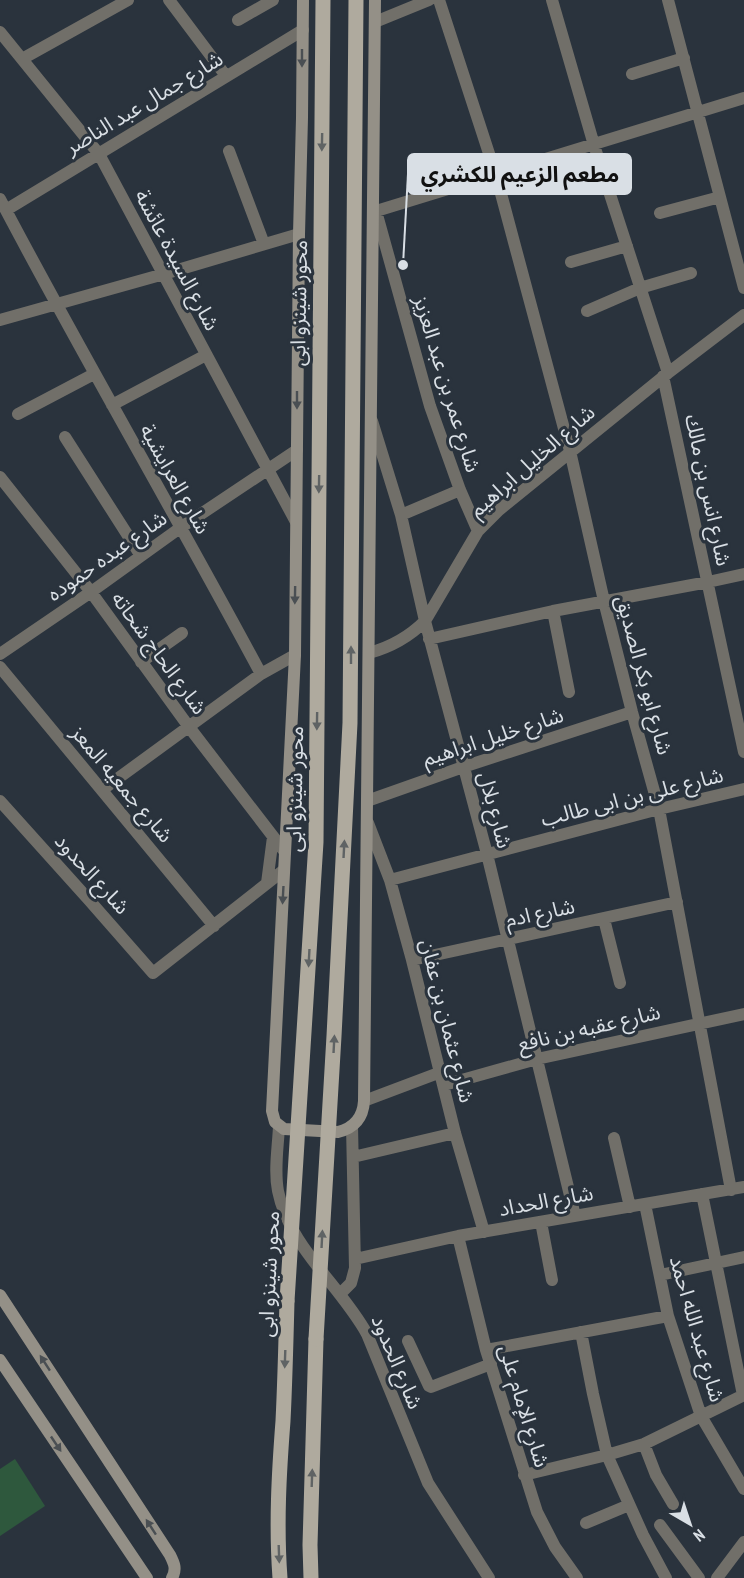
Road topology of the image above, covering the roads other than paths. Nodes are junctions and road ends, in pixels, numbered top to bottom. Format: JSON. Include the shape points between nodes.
{"nodes":[{"id":1,"x":128,"y":0,"type":"edge"},
{"id":2,"x":169,"y":0,"type":"edge"},
{"id":3,"x":273,"y":0,"type":"edge"},
{"id":4,"x":303,"y":0,"type":"edge"},
{"id":5,"x":323,"y":0,"type":"edge"},
{"id":6,"x":356,"y":0,"type":"edge"},
{"id":7,"x":375,"y":0,"type":"edge"},
{"id":8,"x":429,"y":0,"type":"edge"},
{"id":9,"x":439,"y":0,"type":"edge"},
{"id":10,"x":552,"y":0,"type":"edge"},
{"id":11,"x":668,"y":0,"type":"edge"},
{"id":12,"x":238,"y":20,"type":"dead end"},
{"id":13,"x":375,"y":22,"type":"junction"},
{"id":14,"x":303,"y":30,"type":"junction"},
{"id":15,"x":0,"y":32,"type":"edge"},
{"id":16,"x":684,"y":58,"type":"junction"},
{"id":17,"x":22,"y":59,"type":"junction"},
{"id":18,"x":632,"y":74,"type":"dead end"},
{"id":19,"x":226,"y":76,"type":"junction"},
{"id":20,"x":744,"y":98,"type":"edge"},
{"id":21,"x":699,"y":113,"type":"junction"},
{"id":22,"x":594,"y":145,"type":"junction"},
{"id":23,"x":229,"y":151,"type":"dead end"},
{"id":24,"x":99,"y":154,"type":"junction"},
{"id":25,"x":496,"y":175,"type":"junction"},
{"id":26,"x":720,"y":197,"type":"junction"},
{"id":27,"x":3,"y":205,"type":"edge"},
{"id":28,"x":374,"y":212,"type":"junction"},
{"id":29,"x":660,"y":213,"type":"dead end"},
{"id":30,"x":299,"y":234,"type":"junction"},
{"id":31,"x":264,"y":244,"type":"junction"},
{"id":32,"x":627,"y":246,"type":"junction"},
{"id":33,"x":571,"y":262,"type":"dead end"},
{"id":34,"x":691,"y":273,"type":"dead end"},
{"id":35,"x":164,"y":274,"type":"junction"},
{"id":36,"x":640,"y":288,"type":"junction"},
{"id":37,"x":744,"y":288,"type":"edge"},
{"id":38,"x":55,"y":304,"type":"junction"},
{"id":39,"x":587,"y":311,"type":"dead end"},
{"id":40,"x":744,"y":315,"type":"edge"},
{"id":41,"x":0,"y":320,"type":"edge"},
{"id":42,"x":206,"y":355,"type":"junction"},
{"id":43,"x":94,"y":374,"type":"junction"},
{"id":44,"x":665,"y":374,"type":"junction"},
{"id":45,"x":112,"y":405,"type":"junction"},
{"id":46,"x":18,"y":414,"type":"dead end"},
{"id":47,"x":371,"y":417,"type":"junction"},
{"id":48,"x":65,"y":437,"type":"dead end"},
{"id":49,"x":297,"y":450,"type":"junction"},
{"id":50,"x":570,"y":451,"type":"junction"},
{"id":51,"x":267,"y":469,"type":"junction"},
{"id":52,"x":0,"y":477,"type":"edge"},
{"id":53,"x":460,"y":490,"type":"junction"},
{"id":54,"x":401,"y":515,"type":"junction"},
{"id":55,"x":296,"y":522,"type":"junction"},
{"id":56,"x":180,"y":528,"type":"junction"},
{"id":57,"x":478,"y":531,"type":"junction"},
{"id":58,"x":141,"y":556,"type":"junction"},
{"id":59,"x":744,"y":574,"type":"edge"},
{"id":60,"x":708,"y":582,"type":"junction"},
{"id":61,"x":91,"y":592,"type":"junction"},
{"id":62,"x":604,"y":601,"type":"junction"},
{"id":63,"x":553,"y":611,"type":"junction"},
{"id":64,"x":425,"y":621,"type":"junction"},
{"id":65,"x":183,"y":633,"type":"dead end"},
{"id":66,"x":429,"y":639,"type":"junction"},
{"id":67,"x":369,"y":653,"type":"junction"},
{"id":68,"x":0,"y":654,"type":"edge"},
{"id":69,"x":295,"y":655,"type":"junction"},
{"id":70,"x":141,"y":662,"type":"junction"},
{"id":71,"x":0,"y":667,"type":"edge"},
{"id":72,"x":261,"y":674,"type":"junction"},
{"id":73,"x":569,"y":692,"type":"dead end"},
{"id":74,"x":632,"y":712,"type":"junction"},
{"id":75,"x":189,"y":727,"type":"junction"},
{"id":76,"x":744,"y":752,"type":"edge"},
{"id":77,"x":464,"y":767,"type":"junction"},
{"id":78,"x":744,"y":789,"type":"edge"},
{"id":79,"x":102,"y":790,"type":"junction"},
{"id":80,"x":0,"y":801,"type":"edge"},
{"id":81,"x":367,"y":801,"type":"junction"},
{"id":82,"x":659,"y":809,"type":"junction"},
{"id":83,"x":367,"y":822,"type":"junction"},
{"id":84,"x":273,"y":837,"type":"junction"},
{"id":85,"x":285,"y":852,"type":"junction"},
{"id":86,"x":487,"y":855,"type":"junction"},
{"id":87,"x":284,"y":870,"type":"junction"},
{"id":88,"x":390,"y":880,"type":"junction"},
{"id":89,"x":267,"y":883,"type":"junction"},
{"id":90,"x":677,"y":902,"type":"junction"},
{"id":91,"x":604,"y":918,"type":"junction"},
{"id":92,"x":214,"y":926,"type":"junction"},
{"id":93,"x":508,"y":940,"type":"junction"},
{"id":94,"x":412,"y":960,"type":"junction"},
{"id":95,"x":620,"y":983,"type":"dead end"},
{"id":96,"x":744,"y":1014,"type":"edge"},
{"id":97,"x":700,"y":1024,"type":"junction"},
{"id":98,"x":537,"y":1059,"type":"junction"},
{"id":99,"x":442,"y":1078,"type":"junction"},
{"id":100,"x":364,"y":1101,"type":"junction"},
{"id":101,"x":279,"y":1126,"type":"junction"},
{"id":102,"x":352,"y":1126,"type":"junction"},
{"id":103,"x":455,"y":1133,"type":"junction"},
{"id":104,"x":614,"y":1138,"type":"dead end"},
{"id":105,"x":353,"y":1157,"type":"junction"},
{"id":106,"x":738,"y":1188,"type":"edge"},
{"id":107,"x":702,"y":1194,"type":"junction"},
{"id":108,"x":645,"y":1204,"type":"junction"},
{"id":109,"x":630,"y":1207,"type":"junction"},
{"id":110,"x":575,"y":1216,"type":"junction"},
{"id":111,"x":541,"y":1222,"type":"junction"},
{"id":112,"x":483,"y":1232,"type":"junction"},
{"id":113,"x":458,"y":1236,"type":"junction"},
{"id":114,"x":744,"y":1257,"type":"edge"},
{"id":115,"x":355,"y":1259,"type":"junction"},
{"id":116,"x":717,"y":1263,"type":"junction"},
{"id":117,"x":660,"y":1275,"type":"junction"},
{"id":118,"x":552,"y":1280,"type":"dead end"},
{"id":119,"x":340,"y":1293,"type":"junction"},
{"id":120,"x":0,"y":1295,"type":"edge"},
{"id":121,"x":668,"y":1316,"type":"junction"},
{"id":122,"x":581,"y":1332,"type":"junction"},
{"id":123,"x":408,"y":1341,"type":"dead end"},
{"id":124,"x":486,"y":1350,"type":"junction"},
{"id":125,"x":0,"y":1360,"type":"edge"},
{"id":126,"x":490,"y":1364,"type":"junction"},
{"id":127,"x":743,"y":1395,"type":"edge"},
{"id":128,"x":701,"y":1416,"type":"junction"},
{"id":129,"x":644,"y":1444,"type":"junction"},
{"id":130,"x":607,"y":1455,"type":"junction"},
{"id":131,"x":524,"y":1475,"type":"junction"},
{"id":132,"x":744,"y":1489,"type":"edge"},
{"id":133,"x":673,"y":1504,"type":"dead end"},
{"id":134,"x":629,"y":1505,"type":"junction"},
{"id":135,"x":586,"y":1523,"type":"dead end"},
{"id":136,"x":660,"y":1525,"type":"dead end"},
{"id":137,"x":744,"y":1542,"type":"edge"},
{"id":138,"x":147,"y":1578,"type":"edge"},
{"id":139,"x":172,"y":1578,"type":"edge"},
{"id":140,"x":280,"y":1578,"type":"edge"},
{"id":141,"x":311,"y":1578,"type":"edge"},
{"id":142,"x":489,"y":1578,"type":"edge"},
{"id":143,"x":577,"y":1578,"type":"edge"},
{"id":144,"x":666,"y":1578,"type":"edge"},
{"id":145,"x":699,"y":1578,"type":"edge"},
{"id":146,"x":717,"y":1578,"type":"edge"}],
"edges":[{"from":1,"to":17,"type":"street"},
{"from":2,"to":19,"type":"street"},
{"from":3,"to":12,"type":"street"},
{"from":4,"to":14,"type":"street"},
{"from":5,"to":140,"type":"main road","name":"محور شينزو ابى","one_way":true,"bridge":true,"via":[[316,842],[278,1479]]},
{"from":141,"to":6,"type":"main road","one_way":true,"bridge":true,"via":[[316,1339],[350,723]]},
{"from":7,"to":13,"type":"street"},
{"from":8,"to":13,"type":"street"},
{"from":9,"to":25,"type":"street","name":"شارع ابو بكر الصديق"},
{"from":10,"to":22,"type":"street","name":"شارع انس بن مالك"},
{"from":11,"to":16,"type":"street"},
{"from":13,"to":28,"type":"street"},
{"from":14,"to":19,"type":"street","name":"شارع جمال عبد الناصر"},
{"from":14,"to":30,"type":"street","one_way":true},
{"from":15,"to":17,"type":"street","name":"شارع السيدة عائشة"},
{"from":16,"to":18,"type":"street"},
{"from":16,"to":21,"type":"street"},
{"from":17,"to":24,"type":"street","name":"شارع السيدة عائشة"},
{"from":19,"to":24,"type":"street","name":"شارع جمال عبد الناصر"},
{"from":20,"to":21,"type":"street"},
{"from":21,"to":22,"type":"street"},
{"from":21,"to":26,"type":"street"},
{"from":22,"to":25,"type":"street"},
{"from":22,"to":32,"type":"street","name":"شارع انس بن مالك"},
{"from":23,"to":31,"type":"street"},
{"from":24,"to":27,"type":"street","name":"شارع جمال عبد الناصر"},
{"from":24,"to":35,"type":"street","name":"شارع السيدة عائشة"},
{"from":25,"to":28,"type":"street"},
{"from":25,"to":50,"type":"street","name":"شارع ابو بكر الصديق"},
{"from":26,"to":29,"type":"street"},
{"from":26,"to":37,"type":"street"},
{"from":27,"to":38,"type":"street","name":"شارع العرايشية"},
{"from":28,"to":47,"type":"street"},
{"from":28,"to":53,"type":"street","name":"شارع عمر بن عبد العزيز","via":[[430,406]]},
{"from":30,"to":31,"type":"street"},
{"from":30,"to":49,"type":"street","one_way":true},
{"from":31,"to":35,"type":"street"},
{"from":32,"to":33,"type":"street"},
{"from":32,"to":36,"type":"street","name":"شارع انس بن مالك"},
{"from":34,"to":36,"type":"street"},
{"from":35,"to":38,"type":"street"},
{"from":35,"to":42,"type":"street","name":"شارع السيدة عائشة"},
{"from":36,"to":39,"type":"street"},
{"from":36,"to":44,"type":"street","name":"شارع انس بن مالك"},
{"from":38,"to":41,"type":"street"},
{"from":38,"to":43,"type":"street","name":"شارع العرايشية"},
{"from":40,"to":44,"type":"street","name":"شارع الخليل ابراهيم"},
{"from":42,"to":45,"type":"street"},
{"from":42,"to":51,"type":"street","name":"شارع السيدة عائشة"},
{"from":43,"to":45,"type":"street","name":"شارع العرايشية"},
{"from":43,"to":46,"type":"street"},
{"from":44,"to":50,"type":"street","name":"شارع الخليل ابراهيم"},
{"from":44,"to":60,"type":"street","name":"شارع انس بن مالك"},
{"from":45,"to":56,"type":"street","name":"شارع العرايشية"},
{"from":47,"to":54,"type":"street","name":"شارع بلال"},
{"from":47,"to":67,"type":"street"},
{"from":48,"to":58,"type":"street"},
{"from":49,"to":51,"type":"street","name":"شارع عبده حموده"},
{"from":49,"to":55,"type":"street"},
{"from":50,"to":57,"type":"street","name":"شارع الخليل ابراهيم"},
{"from":50,"to":62,"type":"street","name":"شارع ابو بكر الصديق"},
{"from":51,"to":55,"type":"street","name":"شارع السيدة عائشة"},
{"from":51,"to":56,"type":"street","name":"شارع عبده حموده"},
{"from":52,"to":61,"type":"street","name":"شارع الحاج شحاته"},
{"from":53,"to":54,"type":"street"},
{"from":53,"to":57,"type":"street","name":"شارع عمر بن عبد العزيز"},
{"from":54,"to":64,"type":"street","name":"شارع بلال"},
{"from":55,"to":69,"type":"street","one_way":true},
{"from":56,"to":58,"type":"street","name":"شارع عبده حموده"},
{"from":56,"to":72,"type":"street","name":"شارع العرايشية"},
{"from":57,"to":64,"type":"street","name":"شارع الخليل ابراهيم"},
{"from":58,"to":61,"type":"street","name":"شارع عبده حموده"},
{"from":59,"to":60,"type":"street"},
{"from":60,"to":62,"type":"street"},
{"from":60,"to":76,"type":"street","name":"شارع انس بن مالك"},
{"from":61,"to":68,"type":"street","name":"شارع عبده حموده"},
{"from":61,"to":70,"type":"street","name":"شارع الحاج شحاته"},
{"from":62,"to":63,"type":"street"},
{"from":62,"to":74,"type":"street","name":"شارع ابو بكر الصديق"},
{"from":63,"to":66,"type":"street"},
{"from":63,"to":73,"type":"street"},
{"from":64,"to":66,"type":"street","name":"شارع بلال"},
{"from":64,"to":67,"type":"street","name":"شارع الخليل ابراهيم","via":[[393,645]]},
{"from":65,"to":70,"type":"street"},
{"from":66,"to":77,"type":"street","name":"شارع بلال"},
{"from":67,"to":81,"type":"street"},
{"from":69,"to":72,"type":"street"},
{"from":69,"to":85,"type":"street"},
{"from":70,"to":75,"type":"street","name":"شارع الحاج شحاته"},
{"from":71,"to":79,"type":"street","name":"شارع جمعيه المعز"},
{"from":72,"to":75,"type":"street"},
{"from":74,"to":77,"type":"street","name":"شارع خليل ابراهيم"},
{"from":74,"to":82,"type":"street","name":"شارع ابو بكر الصديق"},
{"from":75,"to":79,"type":"street"},
{"from":75,"to":84,"type":"street","name":"شارع الحاج شحاته"},
{"from":77,"to":81,"type":"street","name":"شارع خليل ابراهيم"},
{"from":77,"to":86,"type":"street","name":"شارع بلال"},
{"from":78,"to":82,"type":"street","name":"شارع على بن ابى طالب"},
{"from":79,"to":92,"type":"street","name":"شارع جمعيه المعز"},
{"from":80,"to":92,"type":"street","name":"شارع الحدود","via":[[153,973]]},
{"from":81,"to":83,"type":"street"},
{"from":82,"to":86,"type":"street","name":"شارع على بن ابى طالب"},
{"from":82,"to":90,"type":"street","name":"شارع ابو بكر الصديق"},
{"from":83,"to":88,"type":"street","name":"شارع عثمان بن عفان"},
{"from":83,"to":100,"type":"street"},
{"from":84,"to":85,"type":"street","name":"شارع الحاج شحاته"},
{"from":84,"to":89,"type":"street"},
{"from":85,"to":87,"type":"street"},
{"from":86,"to":88,"type":"street","name":"شارع على بن ابى طالب"},
{"from":86,"to":93,"type":"street","name":"شارع بلال"},
{"from":87,"to":89,"type":"street"},
{"from":87,"to":101,"type":"street","one_way":true,"via":[[272,1111]]},
{"from":88,"to":94,"type":"street","name":"شارع عثمان بن عفان"},
{"from":89,"to":92,"type":"street"},
{"from":90,"to":91,"type":"street","name":"شارع ادم"},
{"from":90,"to":97,"type":"street","name":"شارع ابو بكر الصديق"},
{"from":91,"to":93,"type":"street","name":"شارع ادم"},
{"from":91,"to":95,"type":"street"},
{"from":93,"to":94,"type":"street","name":"شارع ادم"},
{"from":93,"to":98,"type":"street","name":"شارع بلال"},
{"from":94,"to":99,"type":"street","name":"شارع عثمان بن عفان"},
{"from":96,"to":97,"type":"street","name":"شارع عقبه بن نافع"},
{"from":97,"to":98,"type":"street","name":"شارع عقبه بن نافع"},
{"from":97,"to":106,"type":"street","name":"شارع ابو بكر الصديق"},
{"from":98,"to":99,"type":"street","name":"شارع عقبه بن نافع"},
{"from":98,"to":110,"type":"street","name":"شارع بلال"},
{"from":99,"to":100,"type":"street","name":"شارع عقبه بن نافع"},
{"from":99,"to":103,"type":"street","name":"شارع عثمان بن عفان"},
{"from":100,"to":102,"type":"street","via":[[361,1115]]},
{"from":101,"to":102,"type":"street","via":[[290,1131],[338,1132]]},
{"from":101,"to":119,"type":"street","name":"شارع الحدود","via":[[276,1172],[283,1208],[298,1239]]},
{"from":102,"to":105,"type":"street"},
{"from":103,"to":105,"type":"street"},
{"from":103,"to":112,"type":"street","name":"شارع عثمان بن عفان"},
{"from":104,"to":109,"type":"street"},
{"from":105,"to":115,"type":"street"},
{"from":106,"to":107,"type":"street","name":"شارع الحداد"},
{"from":107,"to":108,"type":"street","name":"شارع الحداد"},
{"from":107,"to":116,"type":"street"},
{"from":108,"to":109,"type":"street","name":"شارع الحداد"},
{"from":108,"to":117,"type":"street","name":"شارع عبد الله احمد"},
{"from":109,"to":110,"type":"street","name":"شارع الحداد"},
{"from":110,"to":111,"type":"street","name":"شارع الحداد"},
{"from":111,"to":112,"type":"street","name":"شارع الحداد"},
{"from":111,"to":118,"type":"street"},
{"from":112,"to":113,"type":"street","name":"شارع الحداد"},
{"from":113,"to":115,"type":"street","name":"شارع الحداد"},
{"from":113,"to":124,"type":"street","name":"شارع الإمام على"},
{"from":114,"to":116,"type":"street"},
{"from":115,"to":119,"type":"street","via":[[354,1276]]},
{"from":116,"to":117,"type":"street"},
{"from":116,"to":127,"type":"street"},
{"from":117,"to":121,"type":"street","name":"شارع عبد الله احمد"},
{"from":119,"to":142,"type":"street","name":"شارع الحدود","via":[[367,1334],[429,1483]]},
{"from":139,"to":120,"type":"street","one_way":true,"via":[[175,1567],[170,1555]]},
{"from":121,"to":122,"type":"street"},
{"from":121,"to":128,"type":"street","name":"شارع عبد الله احمد"},
{"from":122,"to":124,"type":"street"},
{"from":122,"to":130,"type":"street"},
{"from":123,"to":126,"type":"street","via":[[431,1387]]},
{"from":124,"to":126,"type":"street","name":"شارع الإمام على"},
{"from":125,"to":138,"type":"street","one_way":true},
{"from":126,"to":131,"type":"street","name":"شارع الإمام على"},
{"from":127,"to":128,"type":"street"},
{"from":128,"to":129,"type":"street"},
{"from":128,"to":132,"type":"street","name":"شارع عبد الله احمد"},
{"from":129,"to":130,"type":"street"},
{"from":129,"to":133,"type":"street"},
{"from":130,"to":131,"type":"street"},
{"from":130,"to":134,"type":"street"},
{"from":131,"to":143,"type":"street","name":"شارع الإمام على","via":[[555,1547]]},
{"from":134,"to":135,"type":"street"},
{"from":134,"to":144,"type":"street"},
{"from":136,"to":145,"type":"street"},
{"from":137,"to":146,"type":"street"}]}
